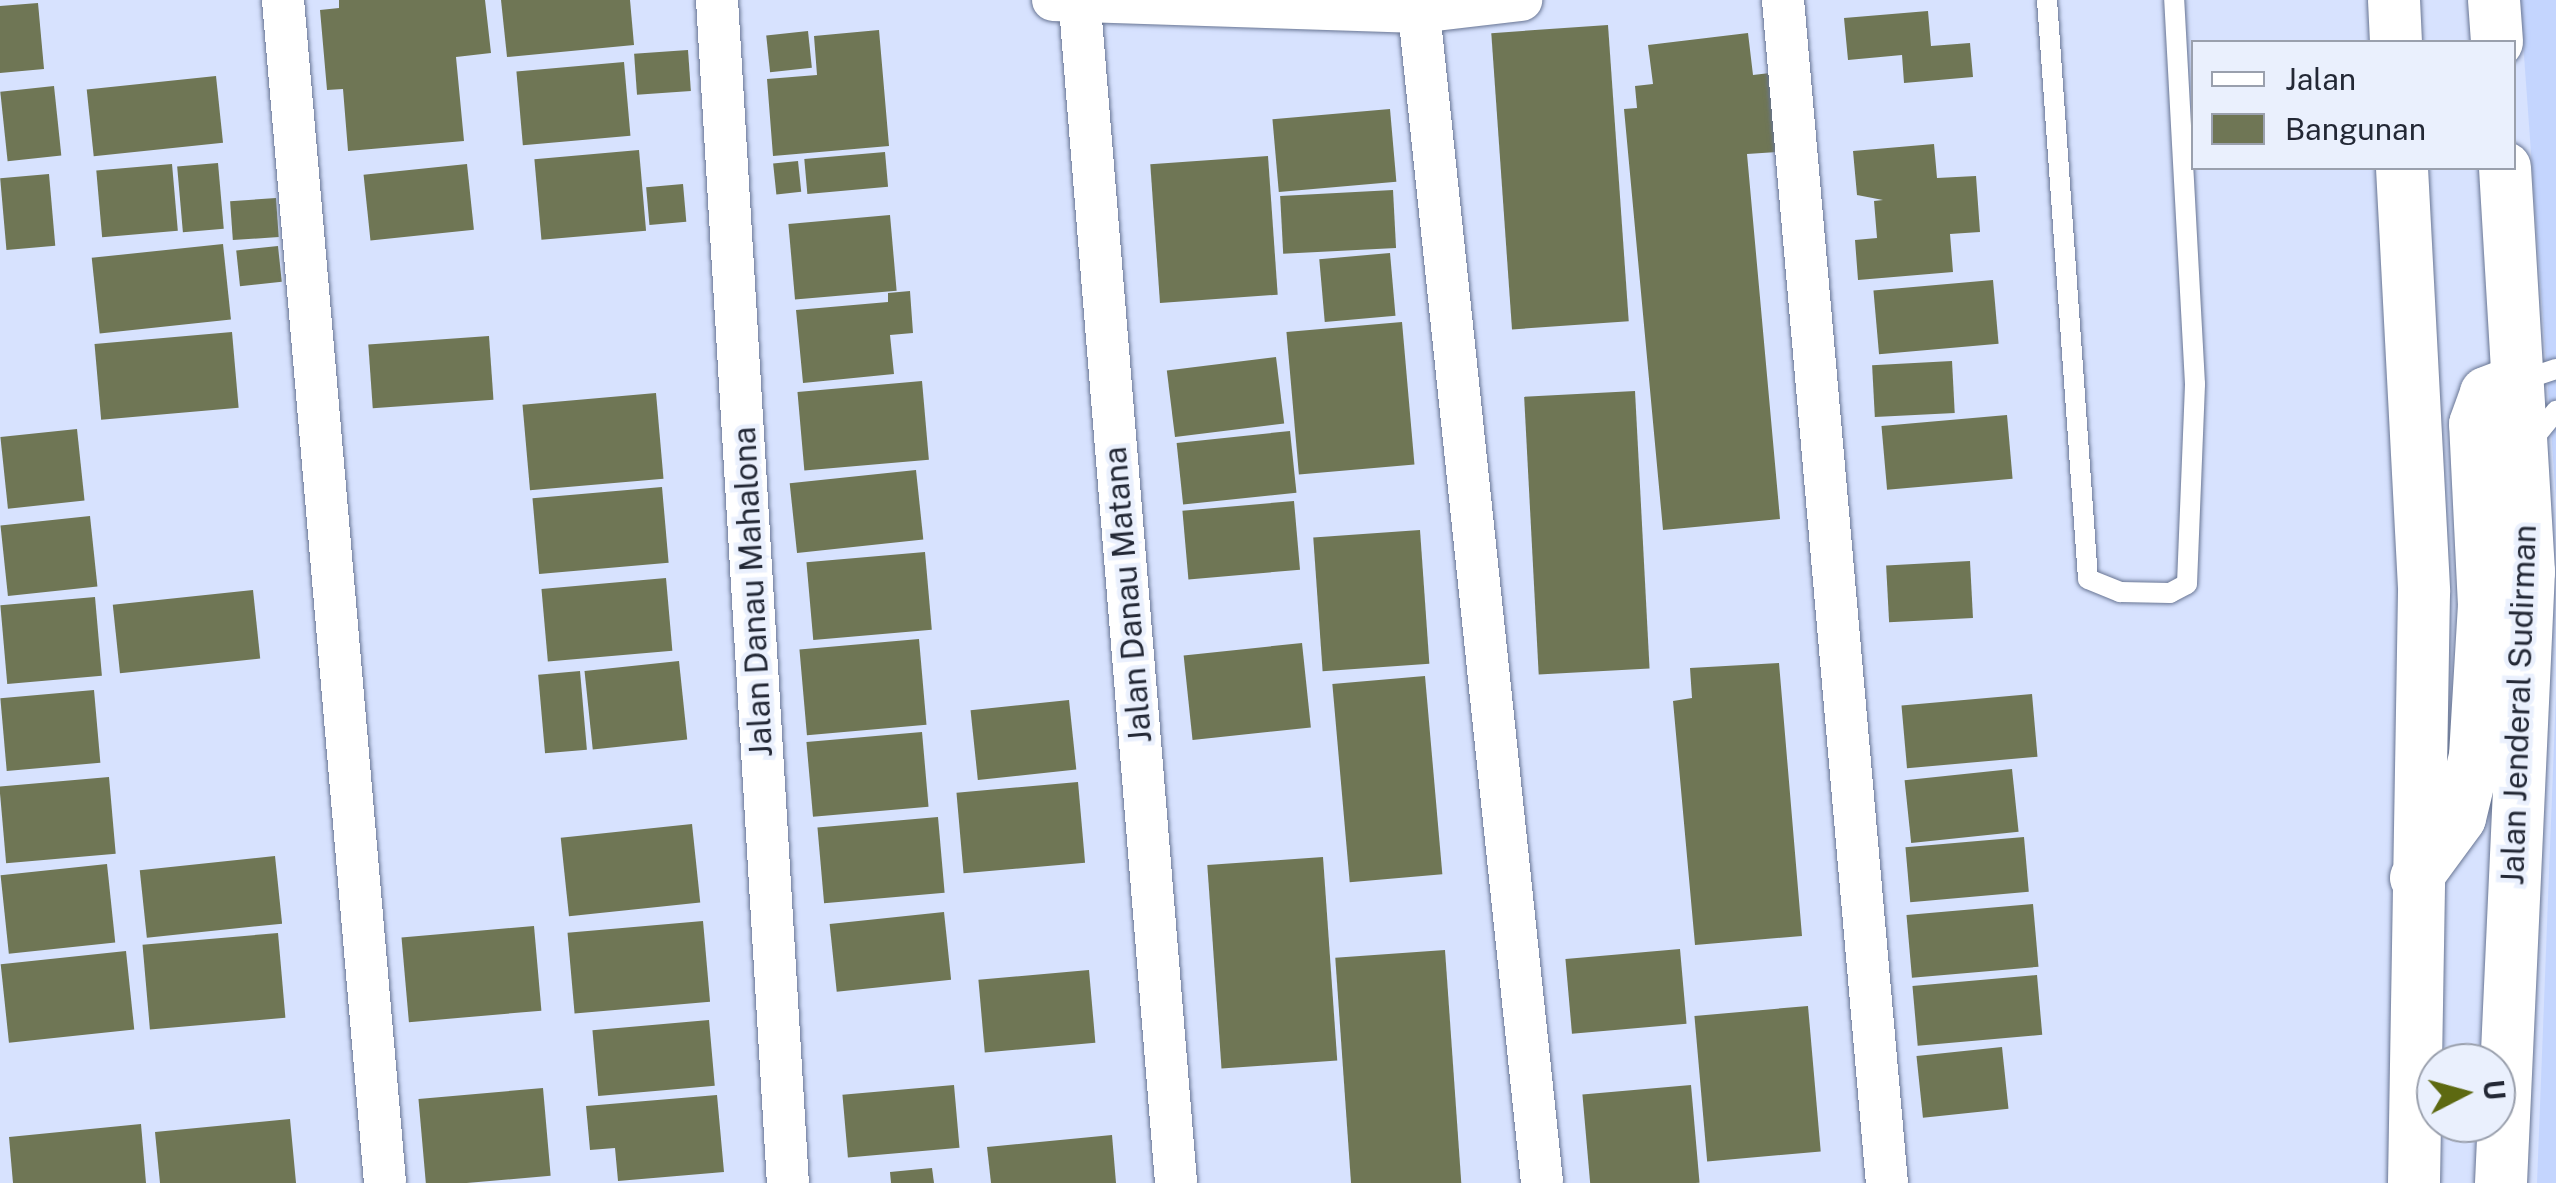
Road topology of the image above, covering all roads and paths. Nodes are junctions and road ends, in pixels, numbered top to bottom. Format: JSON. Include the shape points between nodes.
{"nodes":[{"id":1,"x":283,"y":0,"type":"edge"},
{"id":2,"x":717,"y":0,"type":"edge"},
{"id":3,"x":1521,"y":0,"type":"edge"},
{"id":4,"x":1783,"y":0,"type":"edge"},
{"id":5,"x":2048,"y":0,"type":"edge"},
{"id":6,"x":2174,"y":0,"type":"edge"},
{"id":7,"x":2394,"y":0,"type":"edge"},
{"id":8,"x":2494,"y":0,"type":"edge"},
{"id":9,"x":1066,"y":4,"type":"edge"},
{"id":10,"x":1419,"y":12,"type":"junction"},
{"id":11,"x":2396,"y":40,"type":"edge"},
{"id":12,"x":2497,"y":40,"type":"edge"},
{"id":13,"x":2402,"y":170,"type":"edge"},
{"id":14,"x":2505,"y":170,"type":"edge"},
{"id":15,"x":2542,"y":387,"type":"edge"},
{"id":16,"x":2416,"y":878,"type":"junction"},
{"id":17,"x":384,"y":1183,"type":"edge"},
{"id":18,"x":788,"y":1183,"type":"edge"},
{"id":19,"x":1176,"y":1183,"type":"edge"},
{"id":20,"x":1542,"y":1183,"type":"edge"},
{"id":21,"x":1887,"y":1183,"type":"edge"},
{"id":22,"x":2414,"y":1183,"type":"edge"},
{"id":23,"x":2501,"y":1183,"type":"edge"}],
"edges":[{"from":1,"to":17,"type":"street"},
{"from":2,"to":18,"type":"street","name":"Jalan Danau Mahalona"},
{"from":3,"to":10,"type":"street"},
{"from":4,"to":21,"type":"street"},
{"from":5,"to":6,"type":"lane","via":[[2088,578],[2120,592],[2170,593],[2187,584],[2194,384]]},
{"from":7,"to":11,"type":"street"},
{"from":8,"to":12,"type":"street"},
{"from":9,"to":10,"type":"street"},
{"from":9,"to":19,"type":"street","name":"Jalan Danau Matana"},
{"from":10,"to":20,"type":"street"},
{"from":13,"to":16,"type":"street","via":[[2424,592]]},
{"from":14,"to":15,"type":"street","name":"Jalan Jenderal Sudirman"},
{"from":15,"to":16,"type":"street","via":[[2486,392],[2474,424],[2484,606],[2474,756],[2460,818]]},
{"from":15,"to":23,"type":"street","name":"Jalan Jenderal Sudirman","via":[[2520,452],[2529,572]]},
{"from":16,"to":22,"type":"street"}]}
